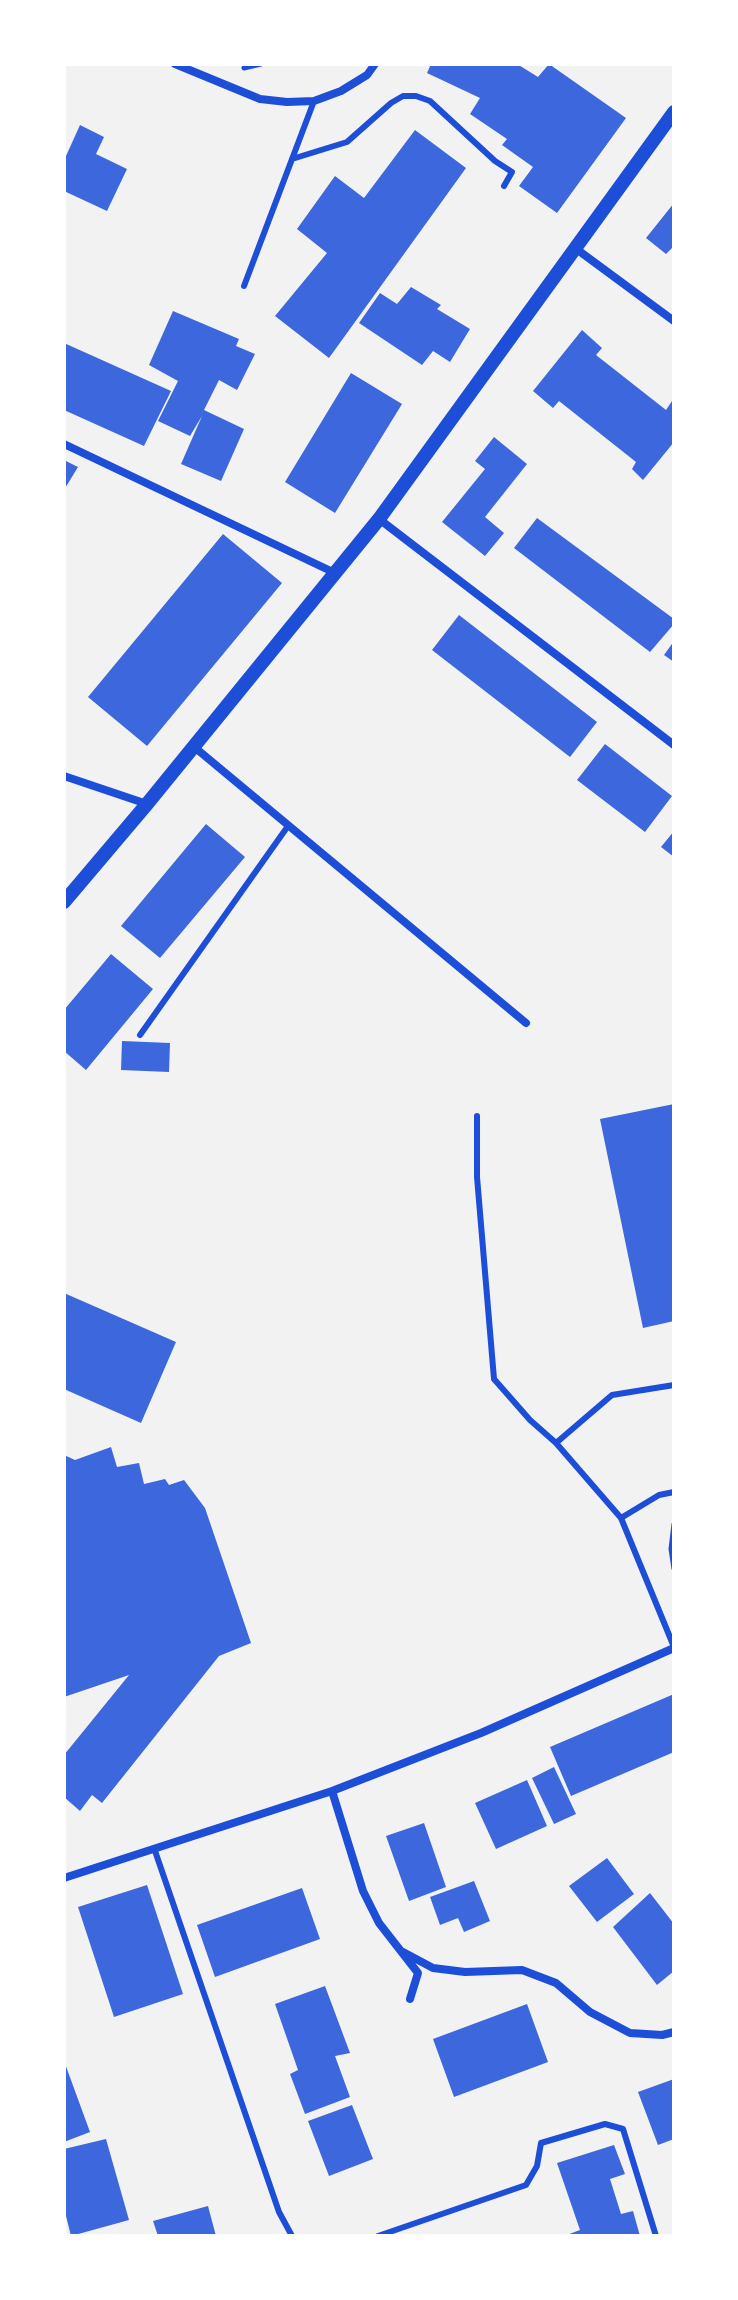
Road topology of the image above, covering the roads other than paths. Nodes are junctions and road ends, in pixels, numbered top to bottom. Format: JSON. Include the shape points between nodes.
{"nodes":[{"id":1,"x":175,"y":64,"type":"edge"},
{"id":2,"x":375,"y":64,"type":"edge"},
{"id":3,"x":314,"y":101,"type":"junction"},
{"id":4,"x":674,"y":112,"type":"edge"},
{"id":5,"x":292,"y":159,"type":"junction"},
{"id":6,"x":504,"y":186,"type":"dead end"},
{"id":7,"x":575,"y":248,"type":"junction"},
{"id":8,"x":244,"y":286,"type":"dead end"},
{"id":9,"x":674,"y":321,"type":"edge"},
{"id":10,"x":64,"y":444,"type":"edge"},
{"id":11,"x":379,"y":519,"type":"junction"},
{"id":12,"x":335,"y":573,"type":"junction"},
{"id":13,"x":674,"y":745,"type":"edge"},
{"id":14,"x":193,"y":746,"type":"junction"},
{"id":15,"x":64,"y":776,"type":"edge"},
{"id":16,"x":147,"y":804,"type":"junction"},
{"id":17,"x":288,"y":826,"type":"junction"},
{"id":18,"x":64,"y":902,"type":"edge"},
{"id":19,"x":526,"y":1023,"type":"dead end"},
{"id":20,"x":140,"y":1035,"type":"dead end"},
{"id":21,"x":477,"y":1116,"type":"dead end"},
{"id":22,"x":674,"y":1385,"type":"edge"},
{"id":23,"x":556,"y":1443,"type":"junction"},
{"id":24,"x":674,"y":1492,"type":"edge"},
{"id":25,"x":621,"y":1518,"type":"junction"},
{"id":26,"x":674,"y":1647,"type":"edge"},
{"id":27,"x":332,"y":1791,"type":"junction"},
{"id":28,"x":153,"y":1847,"type":"junction"},
{"id":29,"x":64,"y":1878,"type":"edge"},
{"id":30,"x":403,"y":1952,"type":"junction"},
{"id":31,"x":410,"y":1999,"type":"dead end"},
{"id":32,"x":674,"y":2032,"type":"edge"},
{"id":33,"x":292,"y":2236,"type":"edge"},
{"id":34,"x":378,"y":2236,"type":"edge"},
{"id":35,"x":656,"y":2236,"type":"edge"}],
"edges":[{"from":1,"to":3,"type":"street","via":[[260,99]]},
{"from":2,"to":3,"type":"street","via":[[341,91]]},
{"from":3,"to":5,"type":"lane"},
{"from":4,"to":7,"type":"street"},
{"from":5,"to":6,"type":"lane","via":[[347,142],[391,103],[416,96],[430,101],[512,172]]},
{"from":5,"to":8,"type":"lane"},
{"from":7,"to":9,"type":"street"},
{"from":7,"to":11,"type":"street"},
{"from":10,"to":12,"type":"street"},
{"from":11,"to":12,"type":"street"},
{"from":11,"to":13,"type":"street"},
{"from":12,"to":14,"type":"street"},
{"from":14,"to":16,"type":"street"},
{"from":14,"to":17,"type":"street"},
{"from":15,"to":16,"type":"street"},
{"from":16,"to":18,"type":"street"},
{"from":17,"to":19,"type":"street"},
{"from":17,"to":20,"type":"lane"},
{"from":21,"to":23,"type":"lane","via":[[494,1379]]},
{"from":22,"to":23,"type":"lane","via":[[612,1395]]},
{"from":23,"to":25,"type":"lane"},
{"from":24,"to":25,"type":"lane"},
{"from":25,"to":26,"type":"lane"},
{"from":26,"to":27,"type":"street","via":[[481,1733]]},
{"from":27,"to":28,"type":"street"},
{"from":27,"to":30,"type":"street","via":[[363,1891],[379,1923]]},
{"from":28,"to":29,"type":"street"},
{"from":28,"to":33,"type":"lane","via":[[279,2212]]},
{"from":30,"to":31,"type":"street","via":[[418,1973]]},
{"from":30,"to":32,"type":"street","via":[[433,1968],[522,1970],[556,1983],[590,2012],[630,2033]]},
{"from":34,"to":35,"type":"lane","via":[[526,2185],[541,2143],[605,2124],[623,2129]]}]}
